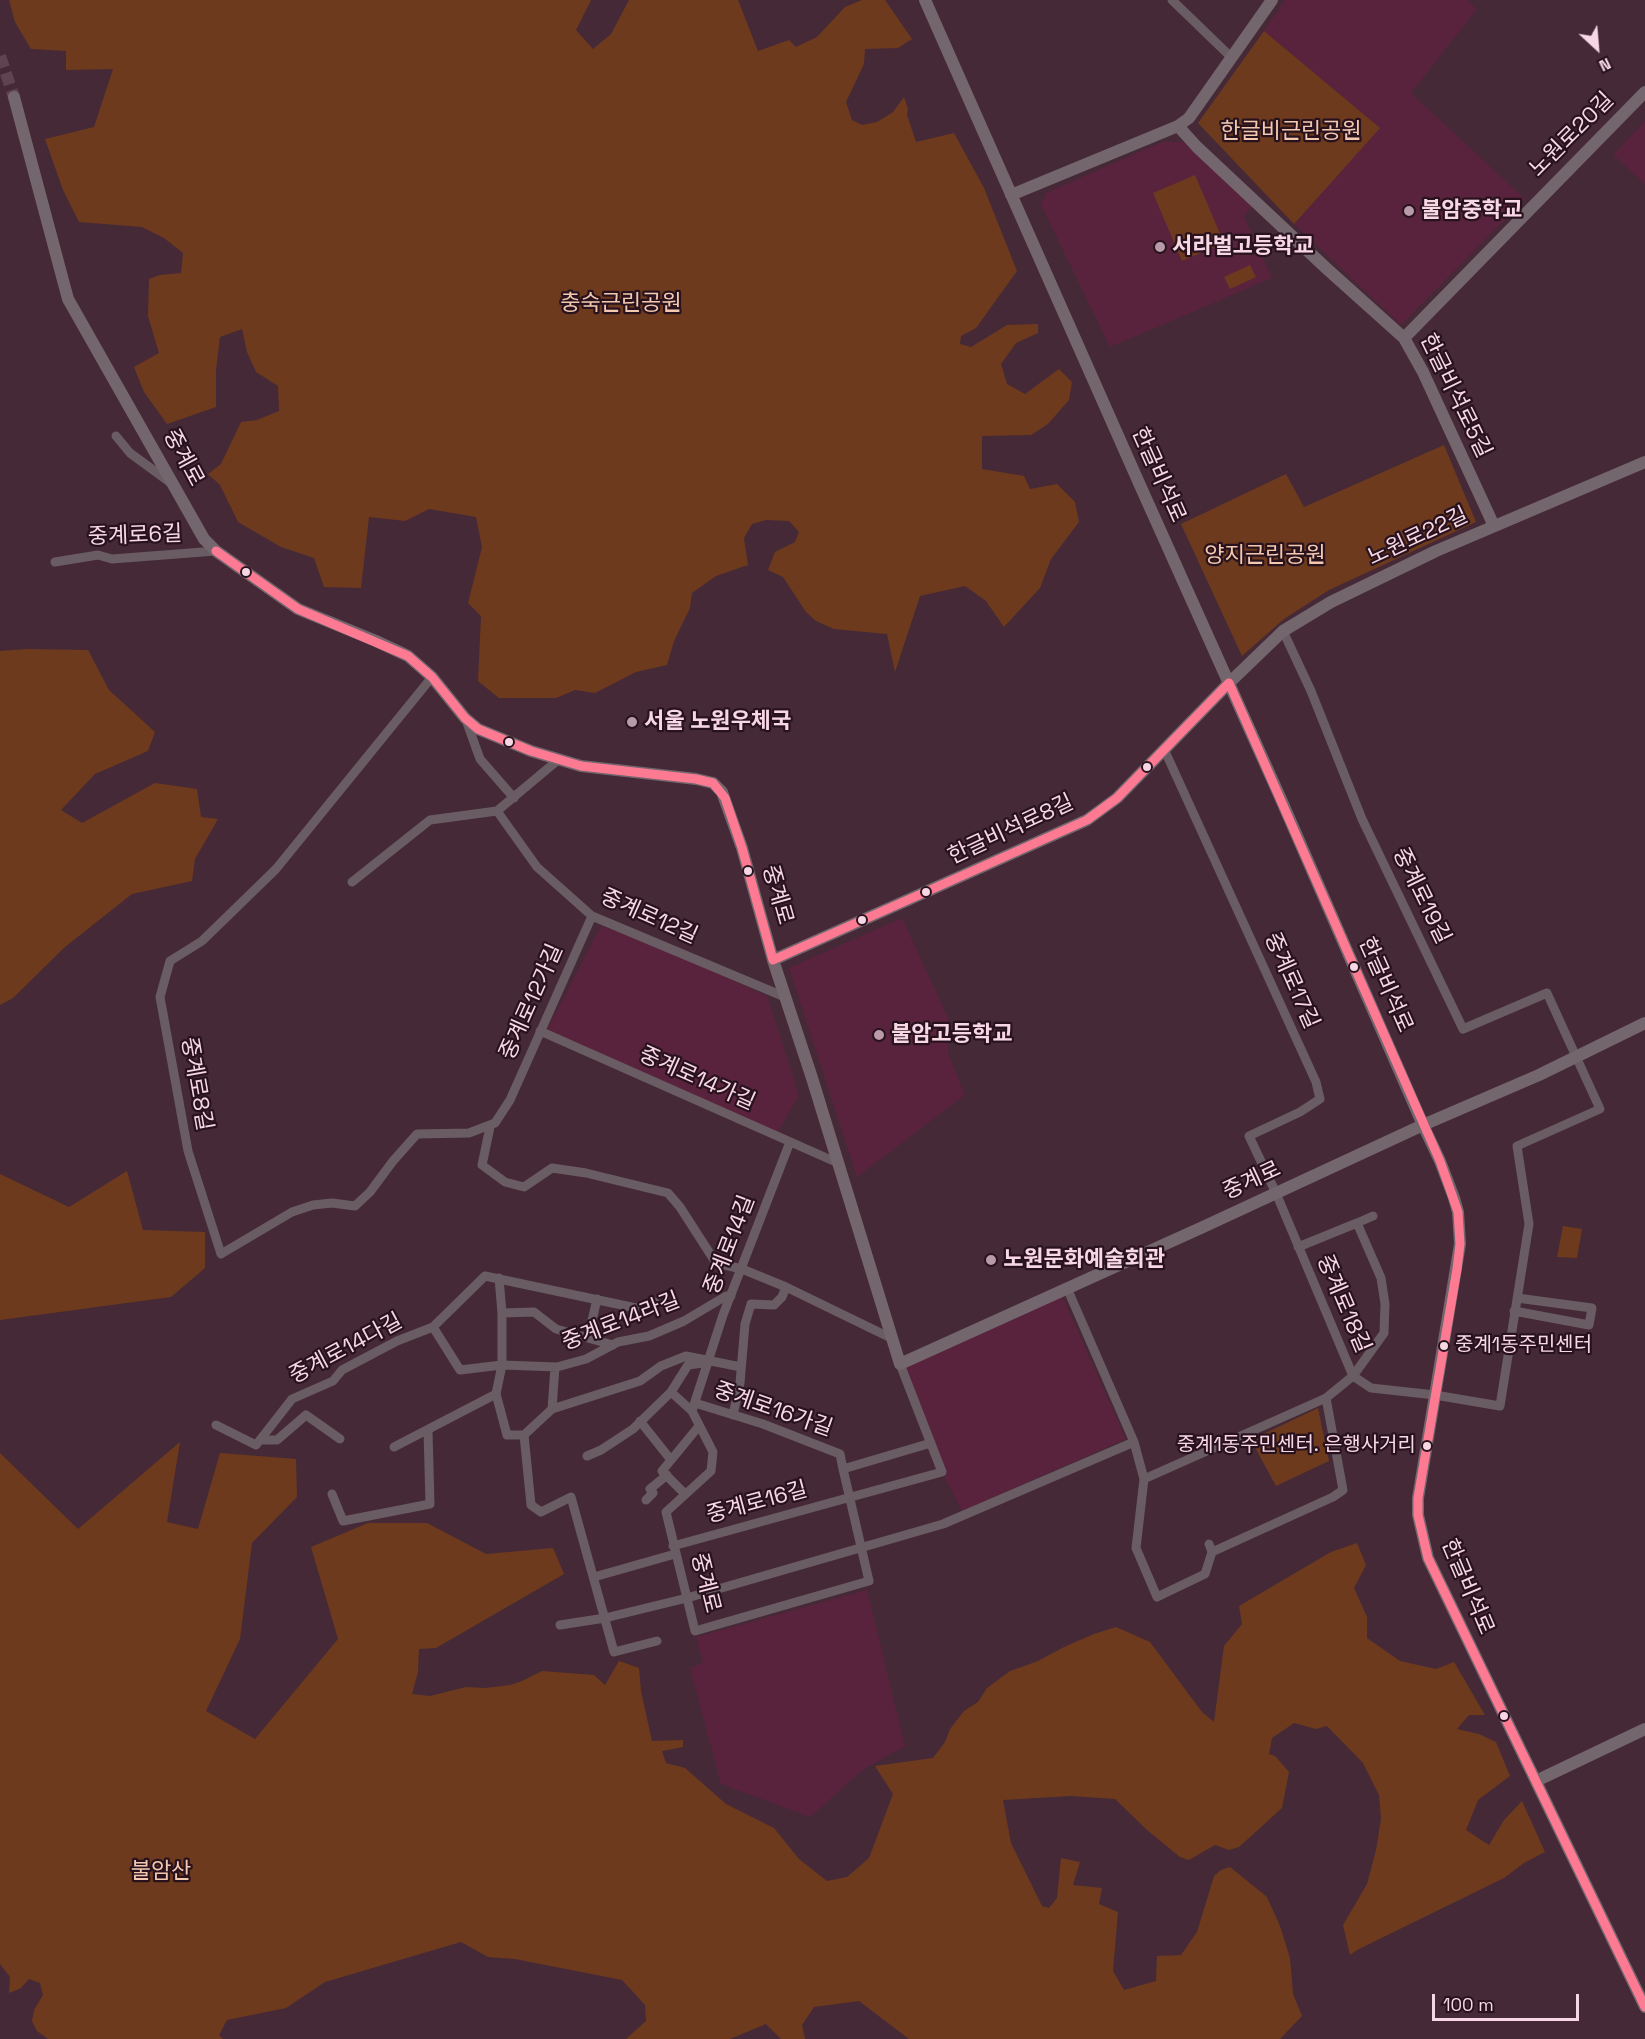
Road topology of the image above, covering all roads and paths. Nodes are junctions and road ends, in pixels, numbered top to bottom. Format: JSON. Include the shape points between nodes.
{"nodes":[{"id":1,"x":925,"y":0,"type":"edge"},
{"id":2,"x":1172,"y":0,"type":"edge"},
{"id":3,"x":1272,"y":0,"type":"edge"},
{"id":4,"x":1232,"y":58,"type":"junction"},
{"id":5,"x":1645,"y":92,"type":"edge"},
{"id":6,"x":14,"y":97,"type":"tunnel mouth"},
{"id":7,"x":1178,"y":126,"type":"junction"},
{"id":8,"x":1011,"y":195,"type":"junction"},
{"id":9,"x":1404,"y":338,"type":"junction"},
{"id":10,"x":116,"y":436,"type":"dead end"},
{"id":11,"x":1645,"y":462,"type":"edge"},
{"id":12,"x":171,"y":483,"type":"junction"},
{"id":13,"x":1494,"y":526,"type":"junction"},
{"id":14,"x":216,"y":551,"type":"junction"},
{"id":15,"x":55,"y":562,"type":"dead end"},
{"id":16,"x":1282,"y":631,"type":"junction"},
{"id":17,"x":432,"y":677,"type":"junction"},
{"id":18,"x":1229,"y":683,"type":"junction"},
{"id":19,"x":465,"y":718,"type":"junction"},
{"id":20,"x":1164,"y":749,"type":"junction"},
{"id":21,"x":558,"y":760,"type":"junction"},
{"id":22,"x":514,"y":798,"type":"junction"},
{"id":23,"x":497,"y":811,"type":"junction"},
{"id":24,"x":352,"y":882,"type":"dead end"},
{"id":25,"x":592,"y":916,"type":"junction"},
{"id":26,"x":773,"y":960,"type":"junction"},
{"id":27,"x":785,"y":997,"type":"junction"},
{"id":28,"x":1645,"y":1023,"type":"edge"},
{"id":29,"x":540,"y":1031,"type":"junction"},
{"id":30,"x":1576,"y":1056,"type":"junction"},
{"id":31,"x":1423,"y":1125,"type":"junction"},
{"id":32,"x":490,"y":1127,"type":"junction"},
{"id":33,"x":790,"y":1142,"type":"junction"},
{"id":34,"x":838,"y":1163,"type":"junction"},
{"id":35,"x":1276,"y":1193,"type":"junction"},
{"id":36,"x":1373,"y":1215,"type":"dead end"},
{"id":37,"x":1357,"y":1223,"type":"junction"},
{"id":38,"x":1298,"y":1247,"type":"junction"},
{"id":39,"x":742,"y":1269,"type":"junction"},
{"id":40,"x":499,"y":1278,"type":"junction"},
{"id":41,"x":786,"y":1287,"type":"junction"},
{"id":42,"x":1067,"y":1288,"type":"junction"},
{"id":43,"x":731,"y":1296,"type":"junction"},
{"id":44,"x":1517,"y":1298,"type":"junction"},
{"id":45,"x":597,"y":1299,"type":"junction"},
{"id":46,"x":655,"y":1302,"type":"dead end"},
{"id":47,"x":1514,"y":1311,"type":"junction"},
{"id":48,"x":502,"y":1313,"type":"junction"},
{"id":49,"x":433,"y":1327,"type":"junction"},
{"id":50,"x":588,"y":1338,"type":"junction"},
{"id":51,"x":893,"y":1339,"type":"junction"},
{"id":52,"x":613,"y":1345,"type":"junction"},
{"id":53,"x":708,"y":1362,"type":"junction"},
{"id":54,"x":900,"y":1364,"type":"junction"},
{"id":55,"x":502,"y":1365,"type":"junction"},
{"id":56,"x":555,"y":1367,"type":"junction"},
{"id":57,"x":741,"y":1367,"type":"junction"},
{"id":58,"x":460,"y":1370,"type":"joint"},
{"id":59,"x":1353,"y":1376,"type":"junction"},
{"id":60,"x":671,"y":1392,"type":"junction"},
{"id":61,"x":496,"y":1394,"type":"junction"},
{"id":62,"x":1435,"y":1395,"type":"junction"},
{"id":63,"x":1326,"y":1398,"type":"junction"},
{"id":64,"x":693,"y":1407,"type":"junction"},
{"id":65,"x":552,"y":1409,"type":"junction"},
{"id":66,"x":733,"y":1415,"type":"junction"},
{"id":67,"x":640,"y":1421,"type":"junction"},
{"id":68,"x":216,"y":1425,"type":"dead end"},
{"id":69,"x":699,"y":1426,"type":"junction"},
{"id":70,"x":428,"y":1431,"type":"junction"},
{"id":71,"x":524,"y":1435,"type":"junction"},
{"id":72,"x":340,"y":1439,"type":"dead end"},
{"id":73,"x":260,"y":1440,"type":"junction"},
{"id":74,"x":1134,"y":1442,"type":"junction"},
{"id":75,"x":931,"y":1443,"type":"junction"},
{"id":76,"x":394,"y":1447,"type":"dead end"},
{"id":77,"x":587,"y":1456,"type":"dead end"},
{"id":78,"x":671,"y":1460,"type":"junction"},
{"id":79,"x":843,"y":1469,"type":"junction"},
{"id":80,"x":667,"y":1475,"type":"junction"},
{"id":81,"x":1144,"y":1479,"type":"junction"},
{"id":82,"x":332,"y":1494,"type":"dead end"},
{"id":83,"x":685,"y":1494,"type":"junction"},
{"id":84,"x":851,"y":1498,"type":"junction"},
{"id":85,"x":646,"y":1500,"type":"dead end"},
{"id":86,"x":862,"y":1548,"type":"junction"},
{"id":87,"x":674,"y":1550,"type":"junction"},
{"id":88,"x":594,"y":1577,"type":"junction"},
{"id":89,"x":687,"y":1598,"type":"junction"},
{"id":90,"x":605,"y":1618,"type":"junction"},
{"id":91,"x":560,"y":1624,"type":"dead end"},
{"id":92,"x":657,"y":1641,"type":"dead end"},
{"id":93,"x":1645,"y":1729,"type":"edge"},
{"id":94,"x":1536,"y":1781,"type":"junction"},
{"id":95,"x":1645,"y":2007,"type":"edge"}],
"edges":[{"from":1,"to":8,"type":"street","name":"한글비석로"},
{"from":2,"to":4,"type":"street"},
{"from":3,"to":4,"type":"street"},
{"from":4,"to":7,"type":"street","via":[[1199,106]]},
{"from":5,"to":9,"type":"street","name":"노원로20길"},
{"from":6,"to":12,"type":"street","name":"중계로","via":[[68,298]]},
{"from":7,"to":8,"type":"street"},
{"from":7,"to":9,"type":"street","name":"한글비석로5길"},
{"from":8,"to":18,"type":"street","name":"한글비석로"},
{"from":9,"to":13,"type":"street","name":"한글비석로5길"},
{"from":10,"to":12,"type":"street","via":[[130,453]]},
{"from":11,"to":13,"type":"street","name":"노원로22길"},
{"from":12,"to":14,"type":"street","name":"중계로","via":[[204,539]]},
{"from":13,"to":16,"type":"street","name":"노원로22길","via":[[1331,602]]},
{"from":14,"to":15,"type":"street","name":"중계로6길","via":[[112,559],[98,555]]},
{"from":14,"to":17,"type":"street","name":"중계로","via":[[298,609],[408,656]]},
{"from":16,"to":18,"type":"street","name":"노원로22길"},
{"from":16,"to":30,"type":"street","name":"중계로19길","via":[[1311,691],[1362,819],[1463,1029],[1547,993]]},
{"from":17,"to":19,"type":"street","name":"중계로"},
{"from":17,"to":32,"type":"street","name":"중계로8길","via":[[276,869],[202,941],[170,961],[160,997],[189,1151],[221,1254],[292,1212],[332,1203],[355,1206],[417,1134],[469,1133]]},
{"from":18,"to":20,"type":"street","name":"한글비석로8길"},
{"from":18,"to":31,"type":"street","name":"한글비석로"},
{"from":19,"to":21,"type":"street","name":"중계로","via":[[478,729]]},
{"from":19,"to":22,"type":"street","name":"중계로","via":[[480,759]]},
{"from":20,"to":26,"type":"street","name":"한글비석로8길","via":[[1117,798],[1087,820]]},
{"from":20,"to":35,"type":"street","name":"중계로17길","via":[[1316,1082],[1320,1099],[1249,1136]]},
{"from":21,"to":22,"type":"street"},
{"from":21,"to":26,"type":"street","name":"중계로","via":[[713,783],[724,798],[738,838]]},
{"from":22,"to":23,"type":"street"},
{"from":23,"to":24,"type":"street","via":[[430,820]]},
{"from":23,"to":25,"type":"street","name":"중계로12길","via":[[537,867]]},
{"from":25,"to":27,"type":"street","name":"중계로12길"},
{"from":25,"to":29,"type":"street","name":"중계로12가길"},
{"from":26,"to":27,"type":"street","name":"중계로"},
{"from":27,"to":34,"type":"street","name":"중계로"},
{"from":28,"to":30,"type":"street","name":"중계로"},
{"from":29,"to":32,"type":"street","name":"중계로12가길","via":[[508,1105]]},
{"from":29,"to":33,"type":"street","name":"중계로14가길"},
{"from":30,"to":31,"type":"street","name":"중계로"},
{"from":30,"to":44,"type":"street","via":[[1600,1109],[1517,1146],[1529,1224]]},
{"from":31,"to":35,"type":"street","name":"중계로"},
{"from":31,"to":62,"type":"street","name":"한글비석로","via":[[1454,1198],[1460,1235]]},
{"from":32,"to":39,"type":"street","via":[[482,1165],[505,1182],[524,1187],[552,1168],[668,1193],[716,1263]]},
{"from":33,"to":34,"type":"street","name":"중계로14가길"},
{"from":33,"to":39,"type":"street","name":"중계로14길"},
{"from":34,"to":51,"type":"street","name":"중계로"},
{"from":35,"to":38,"type":"street","name":"중계로18길"},
{"from":35,"to":42,"type":"street","name":"중계로"},
{"from":36,"to":37,"type":"street"},
{"from":37,"to":38,"type":"street","name":"중계로18길"},
{"from":37,"to":59,"type":"street","name":"중계로18길","via":[[1381,1278],[1385,1304],[1384,1333]]},
{"from":38,"to":59,"type":"street","name":"중계로18길"},
{"from":39,"to":41,"type":"street"},
{"from":39,"to":43,"type":"street","name":"중계로14길"},
{"from":40,"to":45,"type":"street"},
{"from":40,"to":48,"type":"street"},
{"from":40,"to":49,"type":"street","name":"중계로14다길","via":[[485,1276]]},
{"from":41,"to":51,"type":"street"},
{"from":41,"to":57,"type":"street","via":[[774,1305],[751,1304]]},
{"from":42,"to":54,"type":"street","name":"중계로"},
{"from":42,"to":74,"type":"street"},
{"from":43,"to":52,"type":"street","name":"중계로14라길","via":[[684,1322]]},
{"from":43,"to":53,"type":"street","name":"중계로14길"},
{"from":44,"to":47,"type":"street"},
{"from":44,"to":47,"type":"street","via":[[1592,1308],[1589,1325]]},
{"from":45,"to":46,"type":"street","via":[[636,1308]]},
{"from":45,"to":50,"type":"street"},
{"from":47,"to":62,"type":"street","name":"중계로18길","via":[[1500,1406]]},
{"from":48,"to":50,"type":"street","via":[[534,1312],[556,1329]]},
{"from":48,"to":55,"type":"street"},
{"from":49,"to":58,"type":"street","name":"중계로14다길"},
{"from":49,"to":73,"type":"street","name":"중계로14다길","via":[[397,1341],[342,1370],[333,1381],[292,1399]]},
{"from":50,"to":52,"type":"street"},
{"from":51,"to":54,"type":"street","name":"중계로"},
{"from":52,"to":56,"type":"street","name":"중계로14라길","via":[[586,1359]]},
{"from":53,"to":57,"type":"street"},
{"from":53,"to":60,"type":"street","via":[[688,1365]]},
{"from":53,"to":64,"type":"street","name":"중계로14길"},
{"from":53,"to":65,"type":"street","via":[[686,1356],[661,1366],[640,1381]]},
{"from":54,"to":75,"type":"street","name":"중계로16길"},
{"from":55,"to":56,"type":"street","name":"중계로14라길"},
{"from":55,"to":58,"type":"street","name":"중계로14라길"},
{"from":55,"to":61,"type":"street"},
{"from":56,"to":65,"type":"street","name":"중계로14라길"},
{"from":57,"to":66,"type":"street"},
{"from":59,"to":62,"type":"street","name":"중계로18길","via":[[1371,1388]]},
{"from":59,"to":63,"type":"street"},
{"from":60,"to":64,"type":"street"},
{"from":60,"to":67,"type":"street"},
{"from":61,"to":70,"type":"street"},
{"from":61,"to":71,"type":"street","via":[[507,1435]]},
{"from":62,"to":94,"type":"street","name":"한글비석로","via":[[1418,1498],[1428,1558]]},
{"from":63,"to":81,"type":"street"},
{"from":63,"to":81,"type":"street","via":[[1342,1490],[1210,1548],[1205,1574],[1157,1598],[1136,1548]]},
{"from":64,"to":66,"type":"street","name":"중계로16가길"},
{"from":64,"to":69,"type":"street"},
{"from":65,"to":71,"type":"street"},
{"from":66,"to":79,"type":"street","name":"중계로16가길","via":[[840,1454]]},
{"from":67,"to":77,"type":"street"},
{"from":67,"to":78,"type":"street"},
{"from":68,"to":73,"type":"street","via":[[256,1445]]},
{"from":69,"to":78,"type":"street"},
{"from":69,"to":83,"type":"street","via":[[713,1452],[711,1471]]},
{"from":70,"to":76,"type":"street"},
{"from":70,"to":82,"type":"street","via":[[430,1504],[343,1521]]},
{"from":71,"to":88,"type":"street","via":[[531,1505],[541,1512],[571,1497]]},
{"from":72,"to":73,"type":"street","name":"중계로14다길","via":[[306,1415],[277,1440]]},
{"from":74,"to":81,"type":"street"},
{"from":74,"to":86,"type":"street","via":[[943,1524]]},
{"from":75,"to":79,"type":"street","name":"중계로16가길"},
{"from":75,"to":84,"type":"street","name":"중계로16길","via":[[942,1472]]},
{"from":78,"to":80,"type":"street","via":[[662,1471]]},
{"from":79,"to":84,"type":"street"},
{"from":80,"to":83,"type":"street"},
{"from":80,"to":85,"type":"street","via":[[650,1490],[653,1493]]},
{"from":83,"to":87,"type":"street","via":[[666,1512]]},
{"from":84,"to":86,"type":"street"},
{"from":84,"to":87,"type":"street","name":"중계로16길"},
{"from":86,"to":89,"type":"street"},
{"from":86,"to":89,"type":"street","name":"중계로","via":[[869,1581],[695,1631]]},
{"from":87,"to":88,"type":"street","name":"중계로16길"},
{"from":87,"to":89,"type":"street","name":"중계로"},
{"from":88,"to":90,"type":"street"},
{"from":89,"to":90,"type":"street"},
{"from":90,"to":91,"type":"street"},
{"from":90,"to":92,"type":"street","via":[[614,1652]]},
{"from":93,"to":94,"type":"street"},
{"from":94,"to":95,"type":"street","name":"한글비석로"}]}
